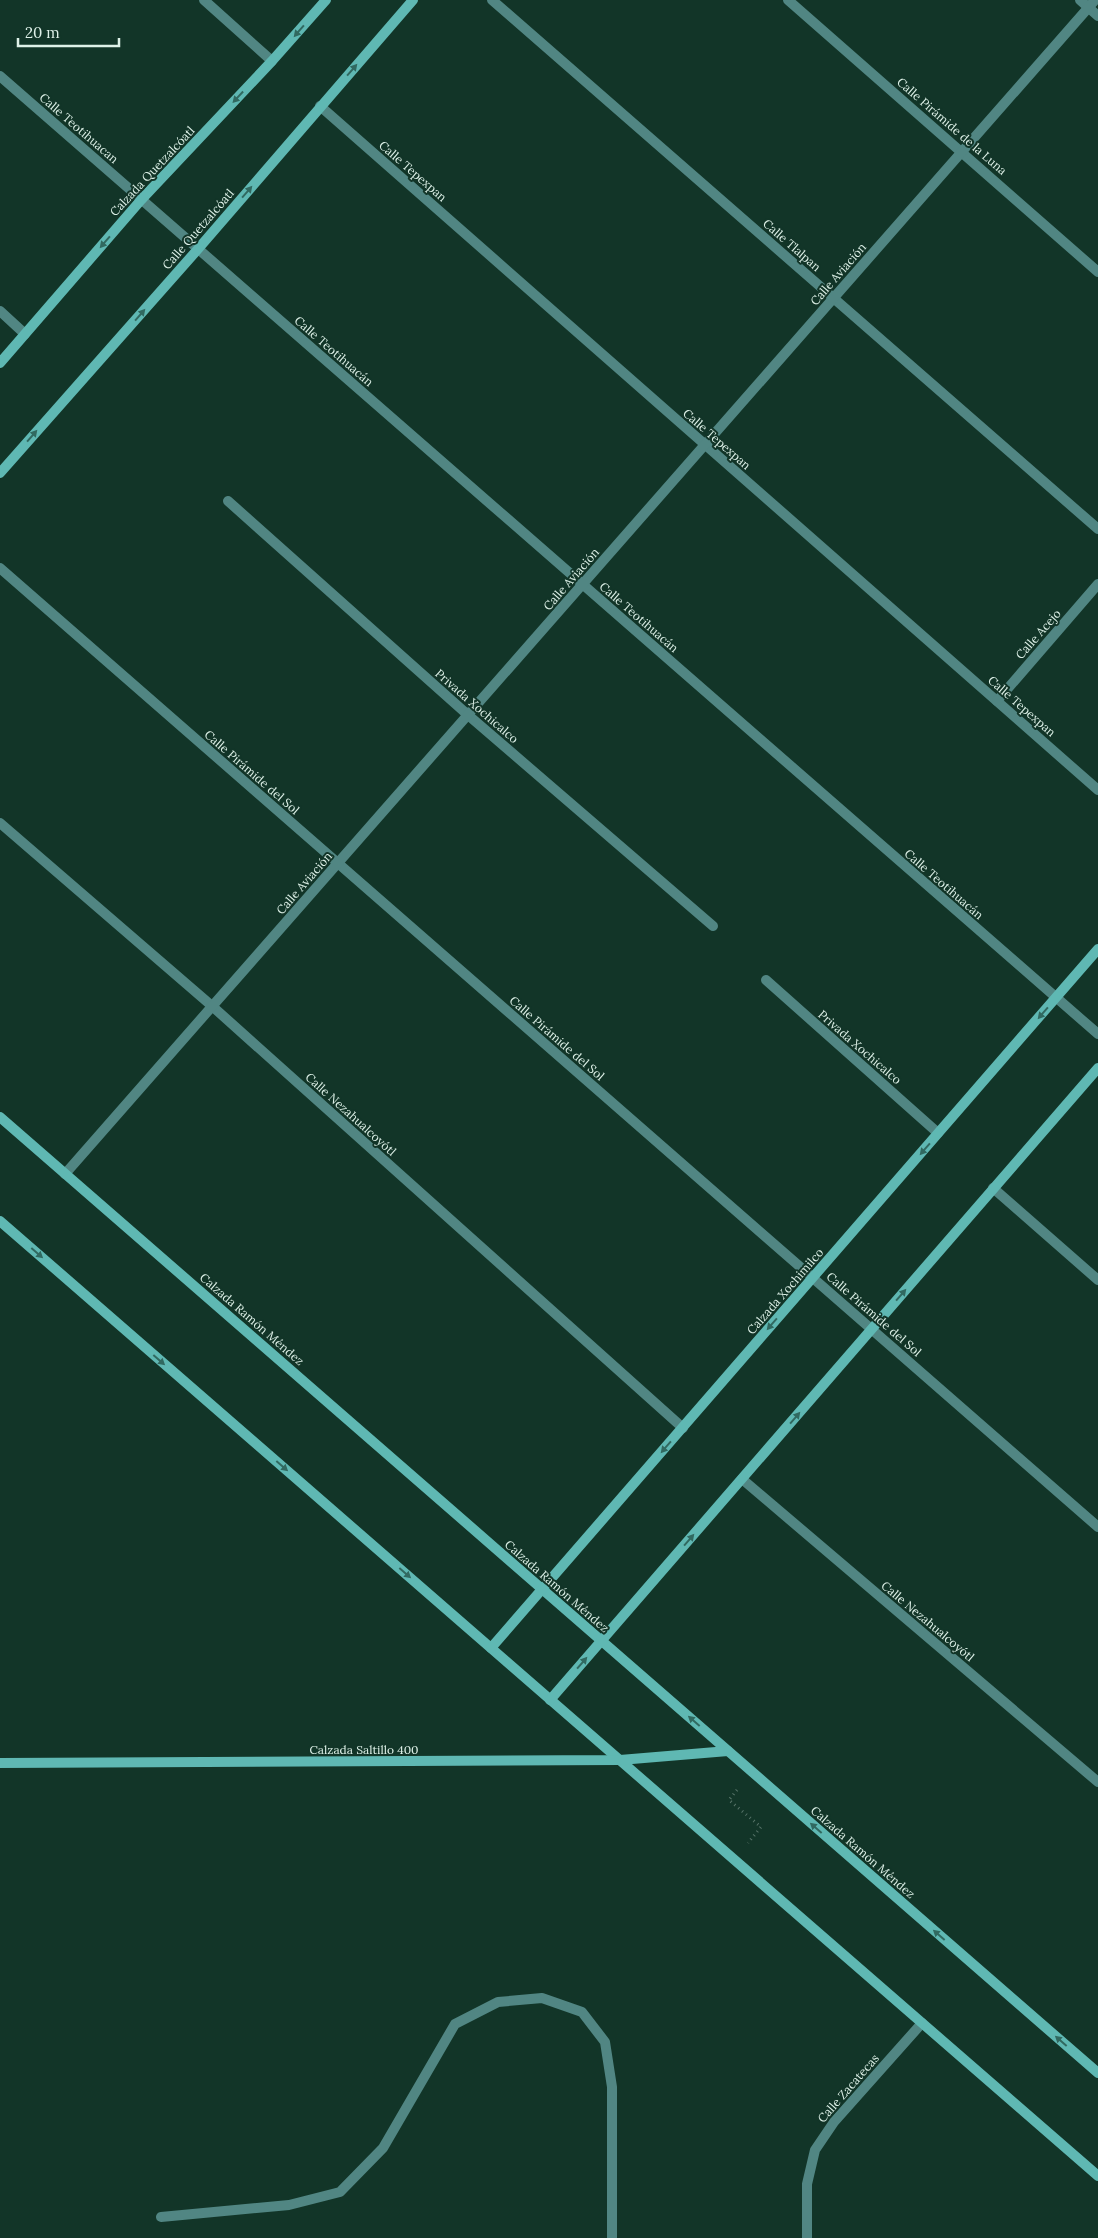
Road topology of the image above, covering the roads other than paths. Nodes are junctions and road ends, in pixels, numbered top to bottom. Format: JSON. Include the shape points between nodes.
{"nodes":[{"id":1,"x":204,"y":0,"type":"edge"},
{"id":2,"x":326,"y":0,"type":"edge"},
{"id":3,"x":412,"y":0,"type":"edge"},
{"id":4,"x":492,"y":0,"type":"edge"},
{"id":5,"x":788,"y":0,"type":"edge"},
{"id":6,"x":1080,"y":0,"type":"edge"},
{"id":7,"x":1092,"y":4,"type":"edge"},
{"id":8,"x":1098,"y":16,"type":"edge"},
{"id":9,"x":272,"y":61,"type":"junction"},
{"id":10,"x":0,"y":76,"type":"edge"},
{"id":11,"x":320,"y":106,"type":"junction"},
{"id":12,"x":963,"y":152,"type":"junction"},
{"id":13,"x":141,"y":200,"type":"junction"},
{"id":14,"x":198,"y":249,"type":"junction"},
{"id":15,"x":1098,"y":272,"type":"edge"},
{"id":16,"x":834,"y":298,"type":"junction"},
{"id":17,"x":0,"y":311,"type":"edge"},
{"id":18,"x":25,"y":334,"type":"junction"},
{"id":19,"x":0,"y":363,"type":"edge"},
{"id":20,"x":705,"y":444,"type":"junction"},
{"id":21,"x":0,"y":473,"type":"edge"},
{"id":22,"x":228,"y":501,"type":"dead end"},
{"id":23,"x":1098,"y":529,"type":"edge"},
{"id":24,"x":0,"y":568,"type":"edge"},
{"id":25,"x":1098,"y":584,"type":"edge"},
{"id":26,"x":582,"y":585,"type":"junction"},
{"id":27,"x":997,"y":701,"type":"junction"},
{"id":28,"x":468,"y":715,"type":"junction"},
{"id":29,"x":1098,"y":790,"type":"edge"},
{"id":30,"x":0,"y":823,"type":"edge"},
{"id":31,"x":338,"y":863,"type":"junction"},
{"id":32,"x":713,"y":926,"type":"dead end"},
{"id":33,"x":1098,"y":950,"type":"edge"},
{"id":34,"x":766,"y":980,"type":"dead end"},
{"id":35,"x":1056,"y":998,"type":"junction"},
{"id":36,"x":212,"y":1006,"type":"junction"},
{"id":37,"x":1098,"y":1034,"type":"edge"},
{"id":38,"x":1098,"y":1068,"type":"edge"},
{"id":39,"x":0,"y":1117,"type":"edge"},
{"id":40,"x":938,"y":1133,"type":"junction"},
{"id":41,"x":65,"y":1174,"type":"junction"},
{"id":42,"x":994,"y":1188,"type":"junction"},
{"id":43,"x":0,"y":1221,"type":"edge"},
{"id":44,"x":812,"y":1278,"type":"junction"},
{"id":45,"x":1098,"y":1280,"type":"edge"},
{"id":46,"x":871,"y":1329,"type":"junction"},
{"id":47,"x":683,"y":1428,"type":"junction"},
{"id":48,"x":742,"y":1479,"type":"junction"},
{"id":49,"x":1098,"y":1527,"type":"edge"},
{"id":50,"x":542,"y":1589,"type":"junction"},
{"id":51,"x":602,"y":1641,"type":"junction"},
{"id":52,"x":491,"y":1648,"type":"junction"},
{"id":53,"x":550,"y":1700,"type":"junction"},
{"id":54,"x":728,"y":1751,"type":"junction"},
{"id":55,"x":620,"y":1760,"type":"junction"},
{"id":56,"x":0,"y":1763,"type":"edge"},
{"id":57,"x":1098,"y":1782,"type":"edge"},
{"id":58,"x":922,"y":2023,"type":"junction"},
{"id":59,"x":1098,"y":2073,"type":"edge"},
{"id":60,"x":1098,"y":2176,"type":"edge"},
{"id":61,"x":161,"y":2217,"type":"dead end"},
{"id":62,"x":612,"y":2238,"type":"edge"},
{"id":63,"x":807,"y":2238,"type":"edge"}],
"edges":[{"from":1,"to":9,"type":"street"},
{"from":2,"to":9,"type":"street","name":"Calzada Quetzalcóatl","one_way":true},
{"from":11,"to":3,"type":"street","name":"Calle Quetzalcóatl","one_way":true},
{"from":4,"to":16,"type":"street","name":"Calle Tlalpan"},
{"from":5,"to":12,"type":"street","name":"Calle Pirámide de la Luna"},
{"from":6,"to":7,"type":"street"},
{"from":7,"to":8,"type":"street"},
{"from":7,"to":12,"type":"street","name":"Calle Aviación"},
{"from":9,"to":13,"type":"street","name":"Calzada Quetzalcóatl","one_way":true},
{"from":10,"to":13,"type":"street","name":"Calle Teotihuacan"},
{"from":14,"to":11,"type":"street","name":"Calle Quetzalcóatl","one_way":true},
{"from":11,"to":20,"type":"street","name":"Calle Tepexpan"},
{"from":12,"to":15,"type":"street","name":"Calle Pirámide de la Luna"},
{"from":12,"to":16,"type":"street","name":"Calle Aviación"},
{"from":13,"to":14,"type":"street","name":"Calle Teotihuacán"},
{"from":13,"to":18,"type":"street","name":"Calzada Quetzalcóatl","one_way":true},
{"from":21,"to":14,"type":"street","name":"Calle Quetzalcóatl","one_way":true},
{"from":14,"to":26,"type":"street","name":"Calle Teotihuacán"},
{"from":16,"to":20,"type":"street","name":"Calle Aviación"},
{"from":16,"to":23,"type":"street","name":"Calle Tlalpan"},
{"from":17,"to":18,"type":"street"},
{"from":18,"to":19,"type":"street","name":"Calzada Quetzalcóatl"},
{"from":20,"to":26,"type":"street","name":"Calle Aviación"},
{"from":20,"to":27,"type":"street","name":"Calle Tepexpan"},
{"from":22,"to":28,"type":"street","name":"Privada Xochicalco"},
{"from":24,"to":31,"type":"street","name":"Calle Pirámide del Sol"},
{"from":25,"to":27,"type":"street","name":"Calle Acejo"},
{"from":26,"to":28,"type":"street","name":"Calle Aviación"},
{"from":26,"to":35,"type":"street","name":"Calle Teotihuacán"},
{"from":27,"to":29,"type":"street","name":"Calle Tepexpan"},
{"from":28,"to":31,"type":"street","name":"Calle Aviación"},
{"from":28,"to":32,"type":"street","name":"Privada Xochicalco"},
{"from":30,"to":36,"type":"street","name":"Calle Nezahualcoyótl"},
{"from":31,"to":36,"type":"street","name":"Calle Aviación"},
{"from":31,"to":44,"type":"street","name":"Calle Pirámide del Sol"},
{"from":33,"to":35,"type":"street","name":"Calzada Xochimilco"},
{"from":34,"to":40,"type":"street","name":"Privada Xochicalco"},
{"from":35,"to":37,"type":"street","name":"Calle Teotihuacán"},
{"from":35,"to":40,"type":"street","name":"Calzada Xochimilco","one_way":true},
{"from":36,"to":41,"type":"street","name":"Calle Aviación"},
{"from":36,"to":47,"type":"street","name":"Calle Nezahualcoyótl"},
{"from":38,"to":42,"type":"street"},
{"from":39,"to":41,"type":"street","name":"Calzada Ramón Méndez"},
{"from":40,"to":44,"type":"street","name":"Calzada Xochimilco","one_way":true},
{"from":41,"to":50,"type":"street","name":"Calzada Ramón Méndez"},
{"from":42,"to":45,"type":"street"},
{"from":46,"to":42,"type":"street","one_way":true},
{"from":43,"to":52,"type":"street","one_way":true},
{"from":44,"to":46,"type":"street","name":"Calle Pirámide del Sol"},
{"from":44,"to":47,"type":"street","name":"Calzada Xochimilco","one_way":true},
{"from":48,"to":46,"type":"street","one_way":true},
{"from":46,"to":49,"type":"street","name":"Calle Pirámide del Sol"},
{"from":47,"to":50,"type":"street","name":"Calzada Xochimilco","one_way":true},
{"from":51,"to":48,"type":"street","one_way":true},
{"from":48,"to":57,"type":"street","name":"Calle Nezahualcoyótl"},
{"from":50,"to":51,"type":"street","name":"Calzada Ramón Méndez"},
{"from":50,"to":52,"type":"street","name":"Calzada Xochimilco"},
{"from":53,"to":51,"type":"street","one_way":true},
{"from":54,"to":51,"type":"street","name":"Calzada Ramón Méndez","one_way":true},
{"from":52,"to":53,"type":"street"},
{"from":53,"to":55,"type":"street"},
{"from":54,"to":55,"type":"street","name":"Calzada Saltillo 400"},
{"from":59,"to":54,"type":"street","name":"Calzada Ramón Méndez","one_way":true},
{"from":55,"to":56,"type":"street","name":"Calzada Saltillo 400"},
{"from":55,"to":58,"type":"street"},
{"from":58,"to":60,"type":"street"},
{"from":58,"to":63,"type":"street","name":"Calle Zacatecas","via":[[834,2122],[815,2150],[807,2184]]},
{"from":61,"to":62,"type":"street","via":[[289,2205],[340,2192],[383,2148],[454,2024],[498,2002],[542,1998],[582,2012],[605,2042],[612,2087]]}]}
